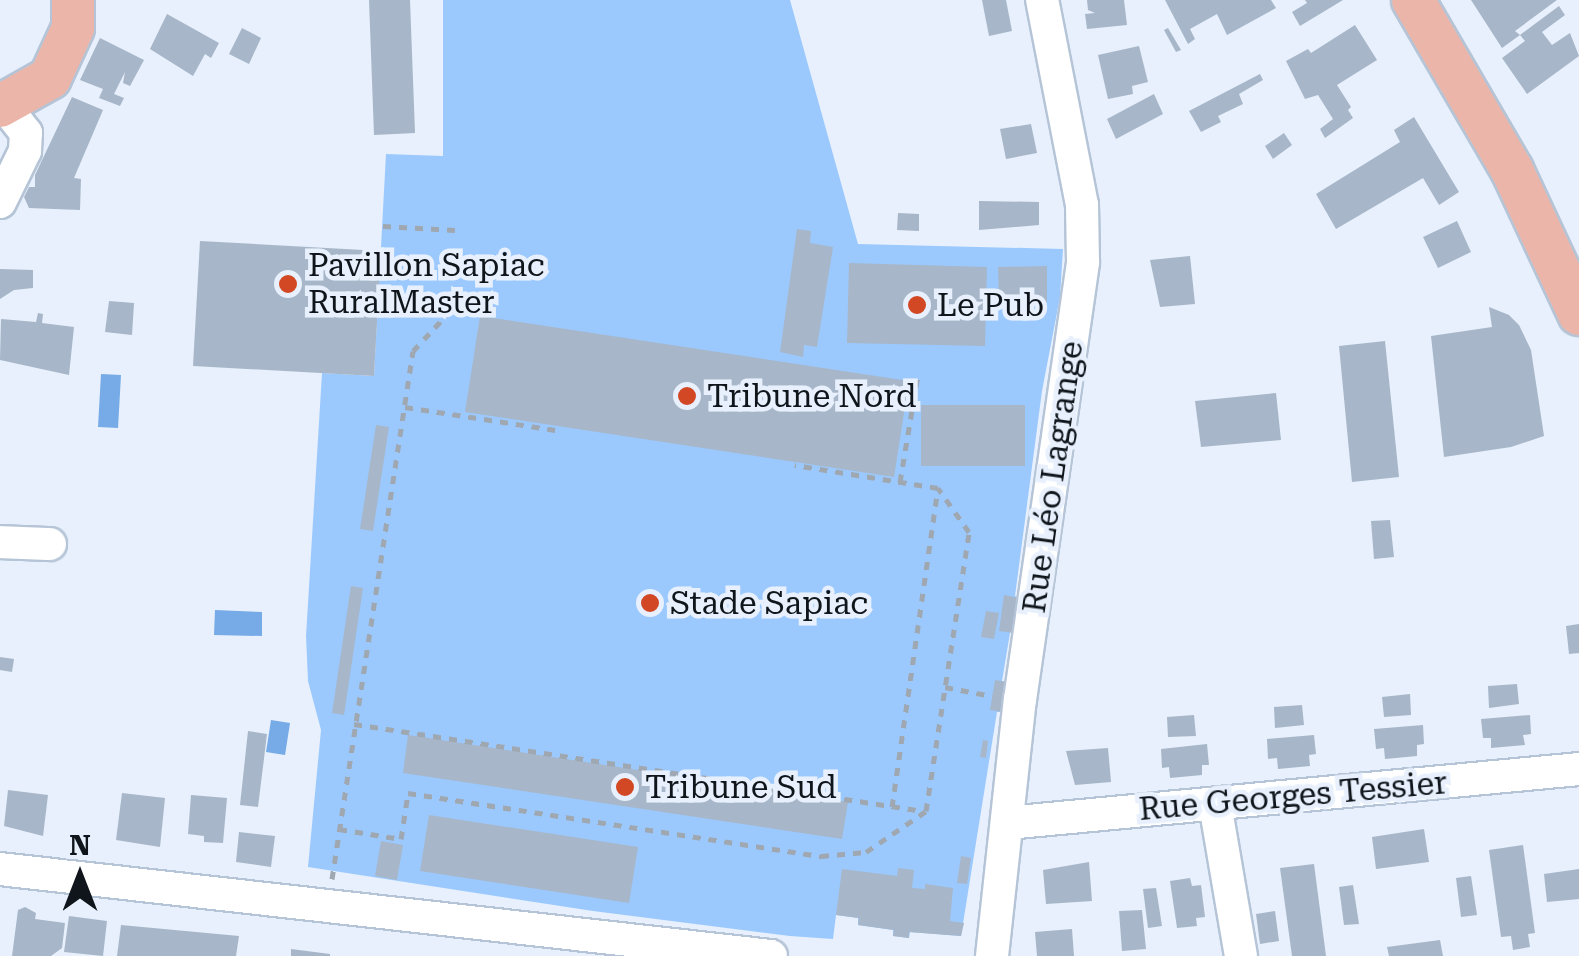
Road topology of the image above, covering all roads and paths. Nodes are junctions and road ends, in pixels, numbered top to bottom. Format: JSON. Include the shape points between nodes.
{"nodes":[{"id":1,"x":73,"y":0,"type":"edge"},
{"id":2,"x":95,"y":0,"type":"edge"},
{"id":3,"x":1042,"y":0,"type":"edge"},
{"id":4,"x":1413,"y":0,"type":"edge"},
{"id":5,"x":66,"y":46,"type":"junction"},
{"id":6,"x":1,"y":95,"type":"edge"},
{"id":7,"x":0,"y":202,"type":"edge"},
{"id":8,"x":383,"y":226,"type":"dead end"},
{"id":9,"x":455,"y":230,"type":"dead end"},
{"id":10,"x":452,"y":309,"type":"dead end"},
{"id":11,"x":1579,"y":314,"type":"edge"},
{"id":12,"x":918,"y":374,"type":"dead end"},
{"id":13,"x":404,"y":406,"type":"junction"},
{"id":14,"x":555,"y":430,"type":"dead end"},
{"id":15,"x":795,"y":465,"type":"dead end"},
{"id":16,"x":900,"y":482,"type":"junction"},
{"id":17,"x":938,"y":488,"type":"junction"},
{"id":18,"x":0,"y":542,"type":"edge"},
{"id":19,"x":50,"y":544,"type":"dead end"},
{"id":20,"x":945,"y":687,"type":"junction"},
{"id":21,"x":1020,"y":700,"type":"junction"},
{"id":22,"x":354,"y":724,"type":"junction"},
{"id":23,"x":1579,"y":769,"type":"edge"},
{"id":24,"x":1214,"y":804,"type":"junction"},
{"id":25,"x":892,"y":806,"type":"junction"},
{"id":26,"x":926,"y":812,"type":"junction"},
{"id":27,"x":1008,"y":823,"type":"junction"},
{"id":28,"x":339,"y":828,"type":"junction"},
{"id":29,"x":0,"y":869,"type":"edge"},
{"id":30,"x":333,"y":871,"type":"dead end"},
{"id":31,"x":771,"y":956,"type":"edge"},
{"id":32,"x":992,"y":956,"type":"edge"},
{"id":33,"x":1241,"y":956,"type":"edge"}],
"edges":[{"from":1,"to":5,"type":"main road"},
{"from":2,"to":5,"type":"street"},
{"from":3,"to":21,"type":"street","name":"Rue Léo Lagrange","via":[[1082,205],[1083,262]]},
{"from":4,"to":11,"type":"main road","via":[[1512,170]]},
{"from":5,"to":6,"type":"main road"},
{"from":6,"to":7,"type":"street","via":[[26,133],[25,151]]},
{"from":8,"to":9,"type":"path"},
{"from":10,"to":13,"type":"path","via":[[413,351]]},
{"from":12,"to":16,"type":"path"},
{"from":13,"to":14,"type":"path"},
{"from":13,"to":22,"type":"path"},
{"from":15,"to":16,"type":"path"},
{"from":16,"to":17,"type":"path"},
{"from":17,"to":20,"type":"path","via":[[969,532]]},
{"from":17,"to":25,"type":"path"},
{"from":18,"to":19,"type":"street"},
{"from":20,"to":21,"type":"path"},
{"from":20,"to":26,"type":"path"},
{"from":21,"to":27,"type":"street","name":"Rue Léo Lagrange"},
{"from":22,"to":25,"type":"path"},
{"from":22,"to":28,"type":"path"},
{"from":23,"to":24,"type":"street","name":"Rue Georges Tessier"},
{"from":24,"to":27,"type":"street","name":"Rue Georges Tessier"},
{"from":24,"to":33,"type":"street"},
{"from":25,"to":26,"type":"path"},
{"from":26,"to":28,"type":"path","via":[[866,852],[821,856],[408,793],[401,839]]},
{"from":27,"to":32,"type":"street","name":"Rue Léo Lagrange"},
{"from":28,"to":30,"type":"path"},
{"from":29,"to":31,"type":"street"}]}
